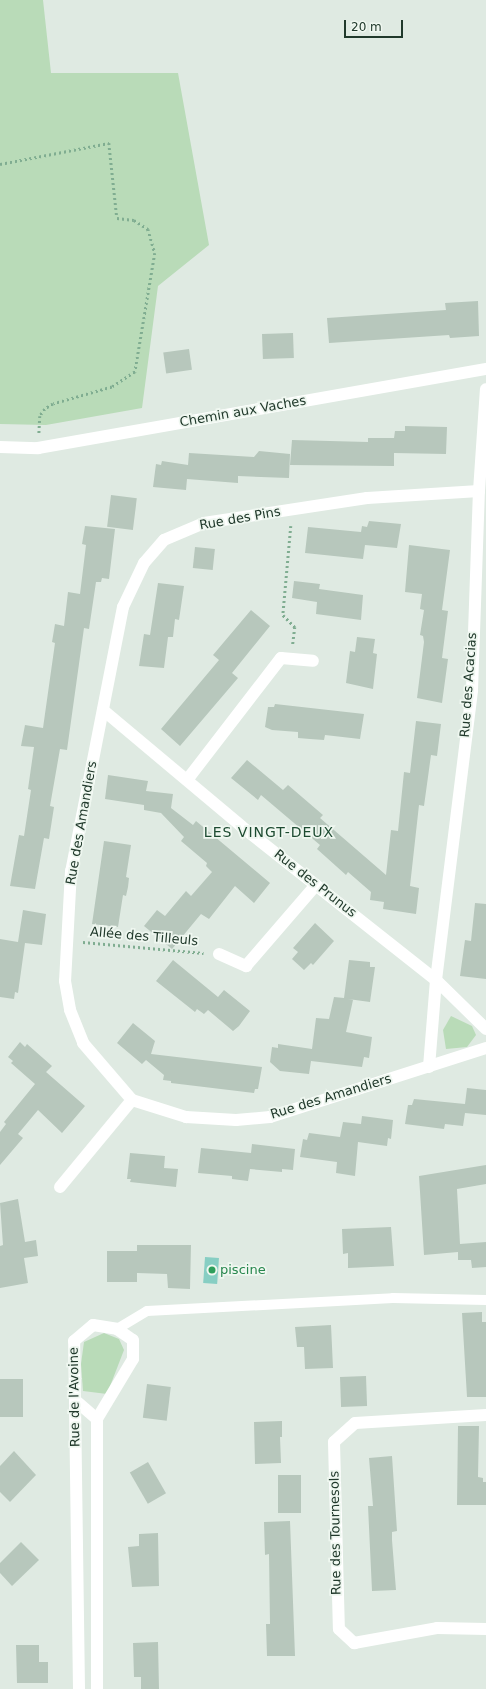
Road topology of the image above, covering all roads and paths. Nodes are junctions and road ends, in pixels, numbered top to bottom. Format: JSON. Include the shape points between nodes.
{"nodes":[{"id":1,"x":0,"y":164,"type":"edge"},
{"id":2,"x":486,"y":369,"type":"edge"},
{"id":3,"x":486,"y":389,"type":"edge"},
{"id":4,"x":0,"y":447,"type":"edge"},
{"id":5,"x":38,"y":448,"type":"junction"},
{"id":6,"x":478,"y":491,"type":"junction"},
{"id":7,"x":293,"y":509,"type":"junction"},
{"id":8,"x":291,"y":659,"type":"junction"},
{"id":9,"x":313,"y":661,"type":"dead end"},
{"id":10,"x":103,"y":710,"type":"junction"},
{"id":11,"x":187,"y":780,"type":"junction"},
{"id":12,"x":316,"y":885,"type":"junction"},
{"id":13,"x":67,"y":940,"type":"junction"},
{"id":14,"x":219,"y":954,"type":"joint"},
{"id":15,"x":436,"y":980,"type":"junction"},
{"id":16,"x":486,"y":1029,"type":"edge"},
{"id":17,"x":486,"y":1048,"type":"edge"},
{"id":18,"x":429,"y":1067,"type":"junction"},
{"id":19,"x":132,"y":1100,"type":"junction"},
{"id":20,"x":60,"y":1187,"type":"dead end"},
{"id":21,"x":486,"y":1300,"type":"edge"},
{"id":22,"x":117,"y":1329,"type":"junction"},
{"id":23,"x":75,"y":1400,"type":"junction"},
{"id":24,"x":486,"y":1415,"type":"edge"},
{"id":25,"x":97,"y":1419,"type":"junction"},
{"id":26,"x":486,"y":1629,"type":"edge"},
{"id":27,"x":79,"y":1689,"type":"edge"},
{"id":28,"x":97,"y":1689,"type":"edge"}],
"edges":[{"from":1,"to":5,"type":"path","via":[[109,143],[116,218],[134,220],[148,229],[155,253],[135,372],[112,387],[53,404],[45,409],[40,416]]},
{"from":2,"to":5,"type":"street","name":"Chemin aux Vaches"},
{"from":3,"to":6,"type":"street","name":"Rue des Acacias"},
{"from":4,"to":5,"type":"street","name":"Chemin aux Vaches"},
{"from":6,"to":7,"type":"street","name":"Rue des Pins","via":[[367,498]]},
{"from":6,"to":15,"type":"street","name":"Rue des Acacias","via":[[472,690]]},
{"from":7,"to":8,"type":"path","via":[[282,615],[295,627]]},
{"from":7,"to":10,"type":"street","name":"Rue des Pins","via":[[204,523],[164,540],[144,563],[123,607]]},
{"from":8,"to":9,"type":"street"},
{"from":8,"to":11,"type":"street","via":[[281,658]]},
{"from":10,"to":11,"type":"street","name":"Rue des Prunus"},
{"from":10,"to":13,"type":"street","name":"Rue des Amandiers","via":[[71,871]]},
{"from":11,"to":12,"type":"street","name":"Rue des Prunus"},
{"from":12,"to":14,"type":"street","via":[[246,966]]},
{"from":12,"to":15,"type":"street","name":"Rue des Prunus"},
{"from":13,"to":14,"type":"path","name":"Allée des Tilleuls"},
{"from":13,"to":19,"type":"street","name":"Rue des Amandiers","via":[[65,981],[70,1010],[84,1043]]},
{"from":15,"to":16,"type":"street","name":"Rue des Prunus"},
{"from":15,"to":18,"type":"street","name":"Rue des Acacias"},
{"from":17,"to":18,"type":"street","name":"Rue des Amandiers"},
{"from":18,"to":19,"type":"street","name":"Rue des Amandiers","via":[[270,1117],[236,1120],[186,1117]]},
{"from":19,"to":20,"type":"street"},
{"from":21,"to":22,"type":"lane","via":[[393,1298],[147,1311]]},
{"from":22,"to":23,"type":"street","name":"Rue de l'Avoine","via":[[93,1325],[74,1341]]},
{"from":22,"to":25,"type":"street","name":"Rue de l'Avoine","via":[[133,1340],[133,1359]]},
{"from":23,"to":25,"type":"street"},
{"from":23,"to":27,"type":"street","name":"Rue de l'Avoine"},
{"from":24,"to":26,"type":"street","name":"Rue des Tournesols","via":[[355,1422],[334,1442],[339,1629],[354,1643],[437,1628]]},
{"from":25,"to":28,"type":"street","name":"Rue de l'Avoine"}]}
